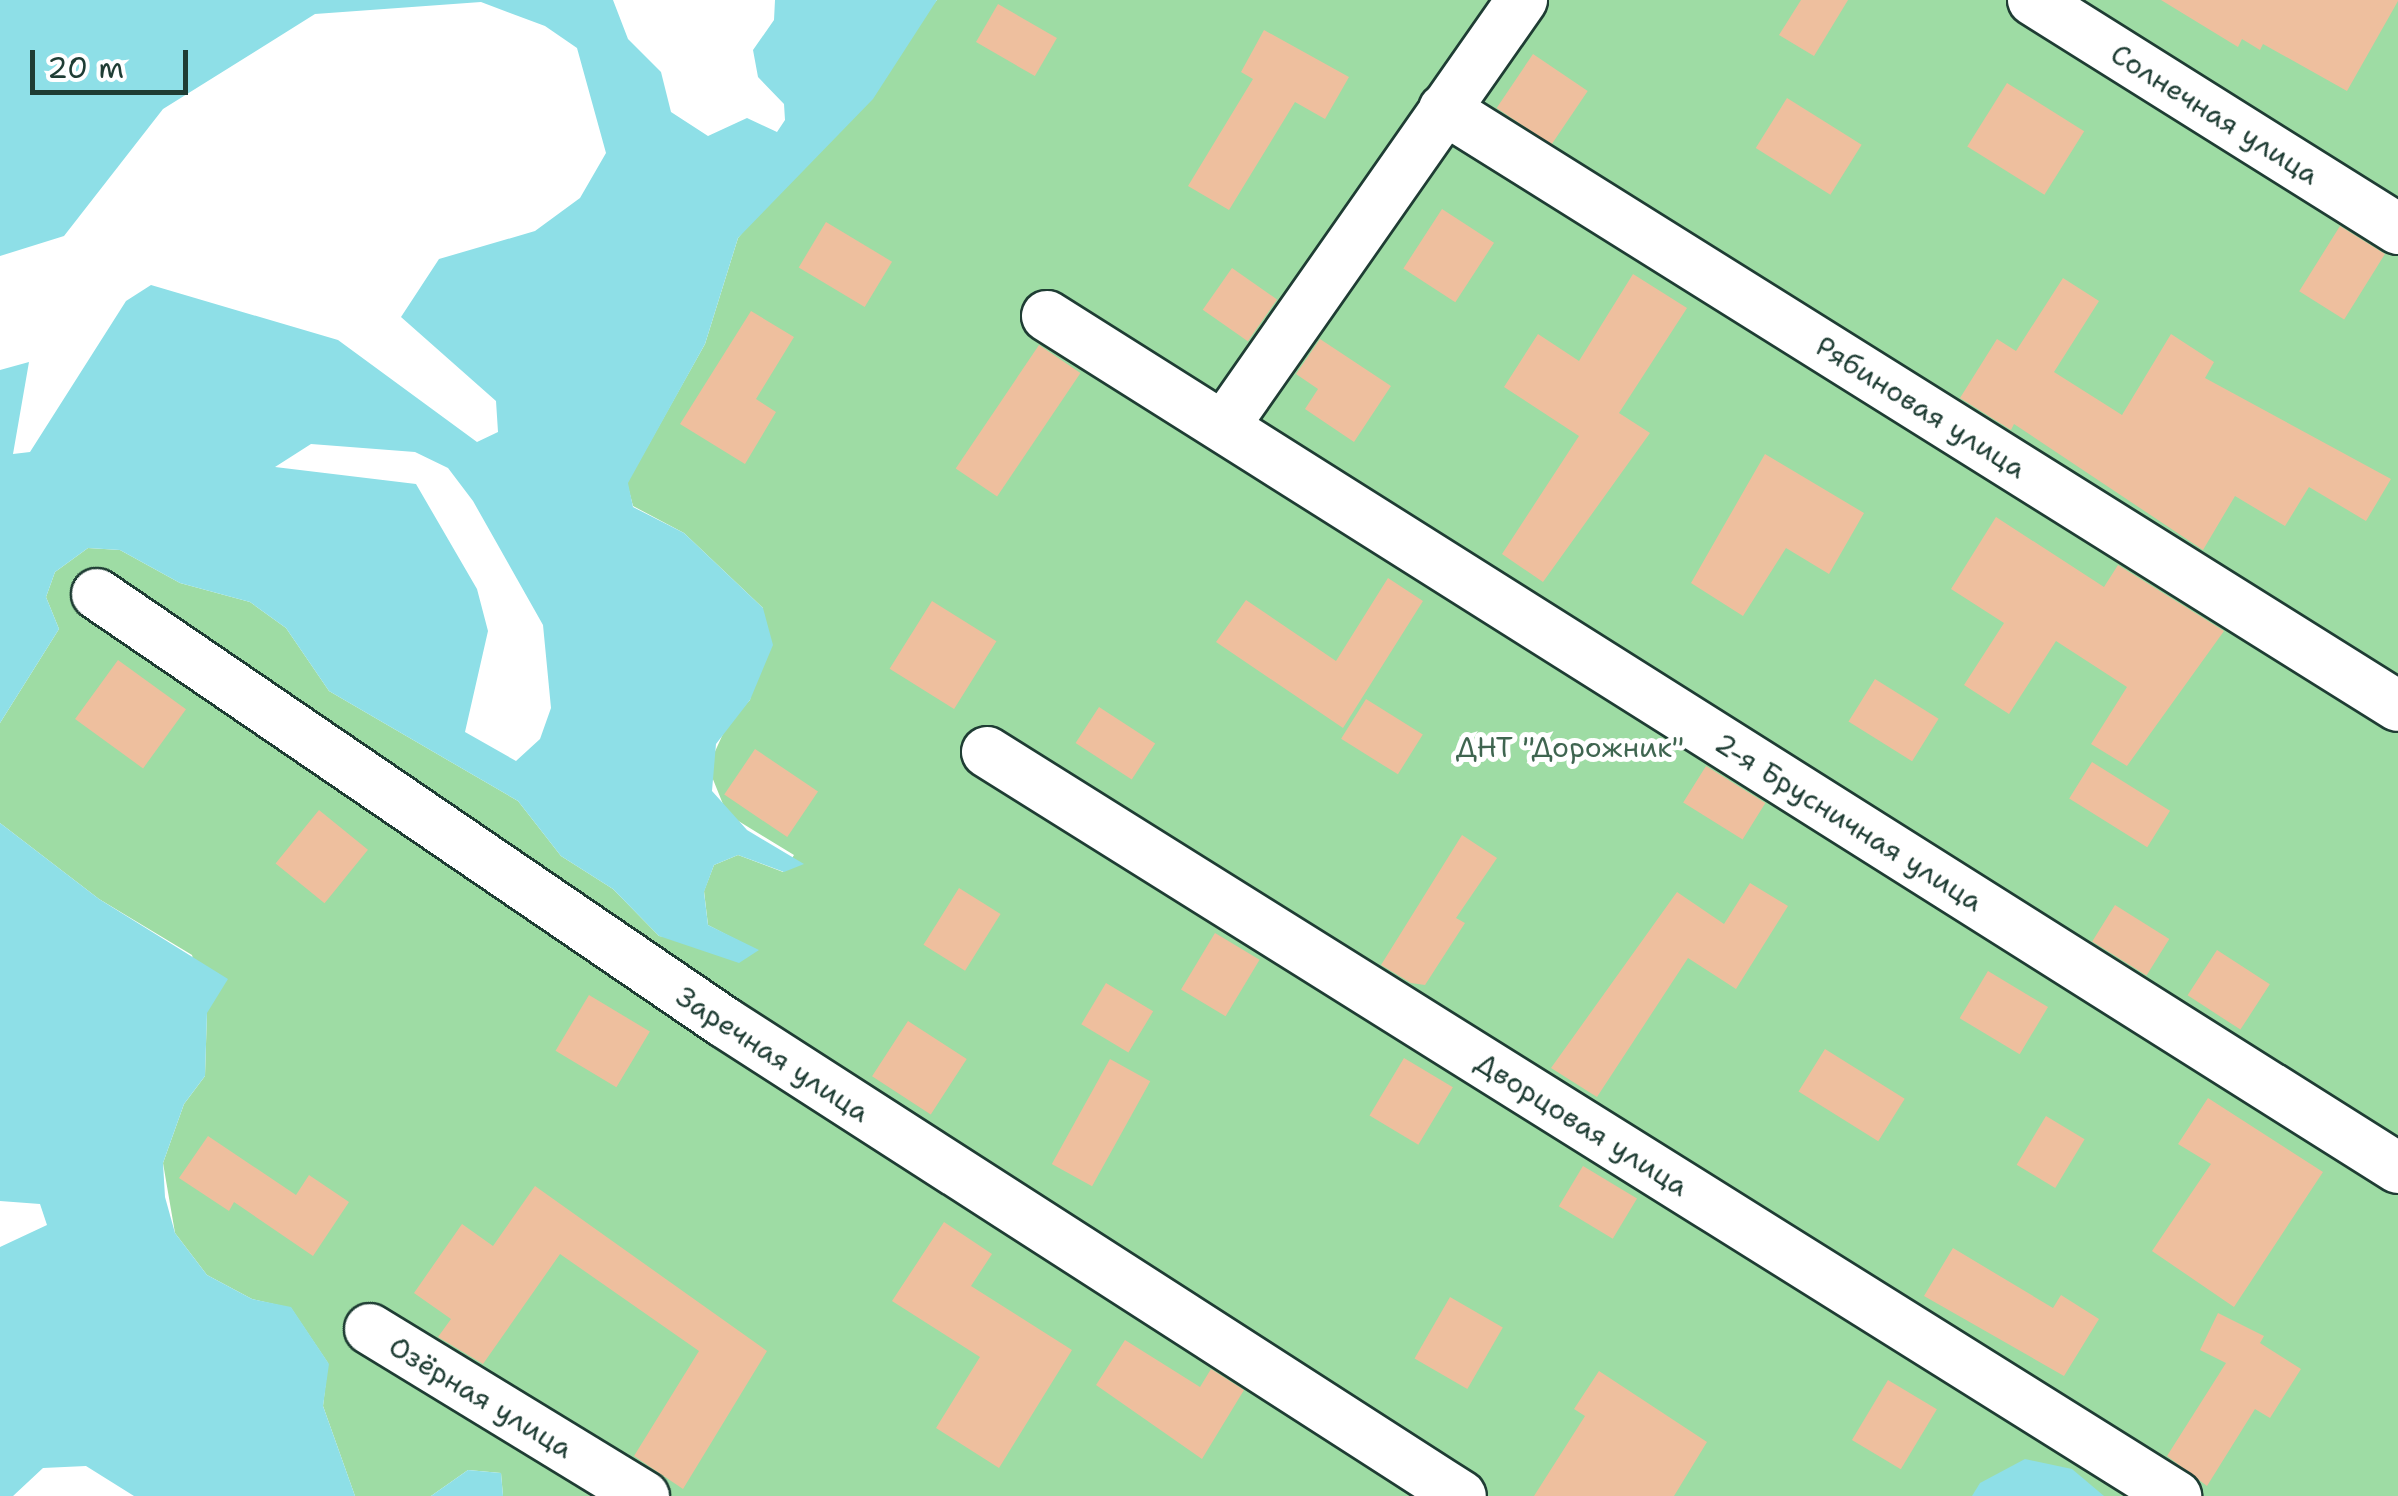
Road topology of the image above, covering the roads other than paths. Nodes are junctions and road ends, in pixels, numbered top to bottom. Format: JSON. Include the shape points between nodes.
{"nodes":[{"id":1,"x":1522,"y":0,"type":"edge"},
{"id":2,"x":2033,"y":0,"type":"edge"},
{"id":3,"x":1444,"y":108,"type":"junction"},
{"id":4,"x":2398,"y":229,"type":"edge"},
{"id":5,"x":1047,"y":316,"type":"dead end"},
{"id":6,"x":1224,"y":426,"type":"junction"},
{"id":7,"x":96,"y":594,"type":"dead end"},
{"id":8,"x":2398,"y":706,"type":"edge"},
{"id":9,"x":987,"y":752,"type":"dead end"},
{"id":10,"x":2398,"y":1168,"type":"edge"},
{"id":11,"x":370,"y":1330,"type":"dead end"},
{"id":12,"x":644,"y":1496,"type":"edge"},
{"id":13,"x":1461,"y":1496,"type":"edge"},
{"id":14,"x":2176,"y":1496,"type":"edge"}],
"edges":[{"from":1,"to":3,"type":"street"},
{"from":2,"to":4,"type":"street","name":"Солнечная улица"},
{"from":3,"to":6,"type":"street"},
{"from":3,"to":8,"type":"street","name":"Рябиновая улица"},
{"from":5,"to":6,"type":"street","name":"2-я Брусничная улица"},
{"from":6,"to":10,"type":"street","name":"2-я Брусничная улица"},
{"from":7,"to":13,"type":"street","name":"Заречная улица","via":[[724,1022]]},
{"from":9,"to":14,"type":"street","name":"Дворцовая улица"},
{"from":11,"to":12,"type":"street","name":"Озёрная улица"}]}
